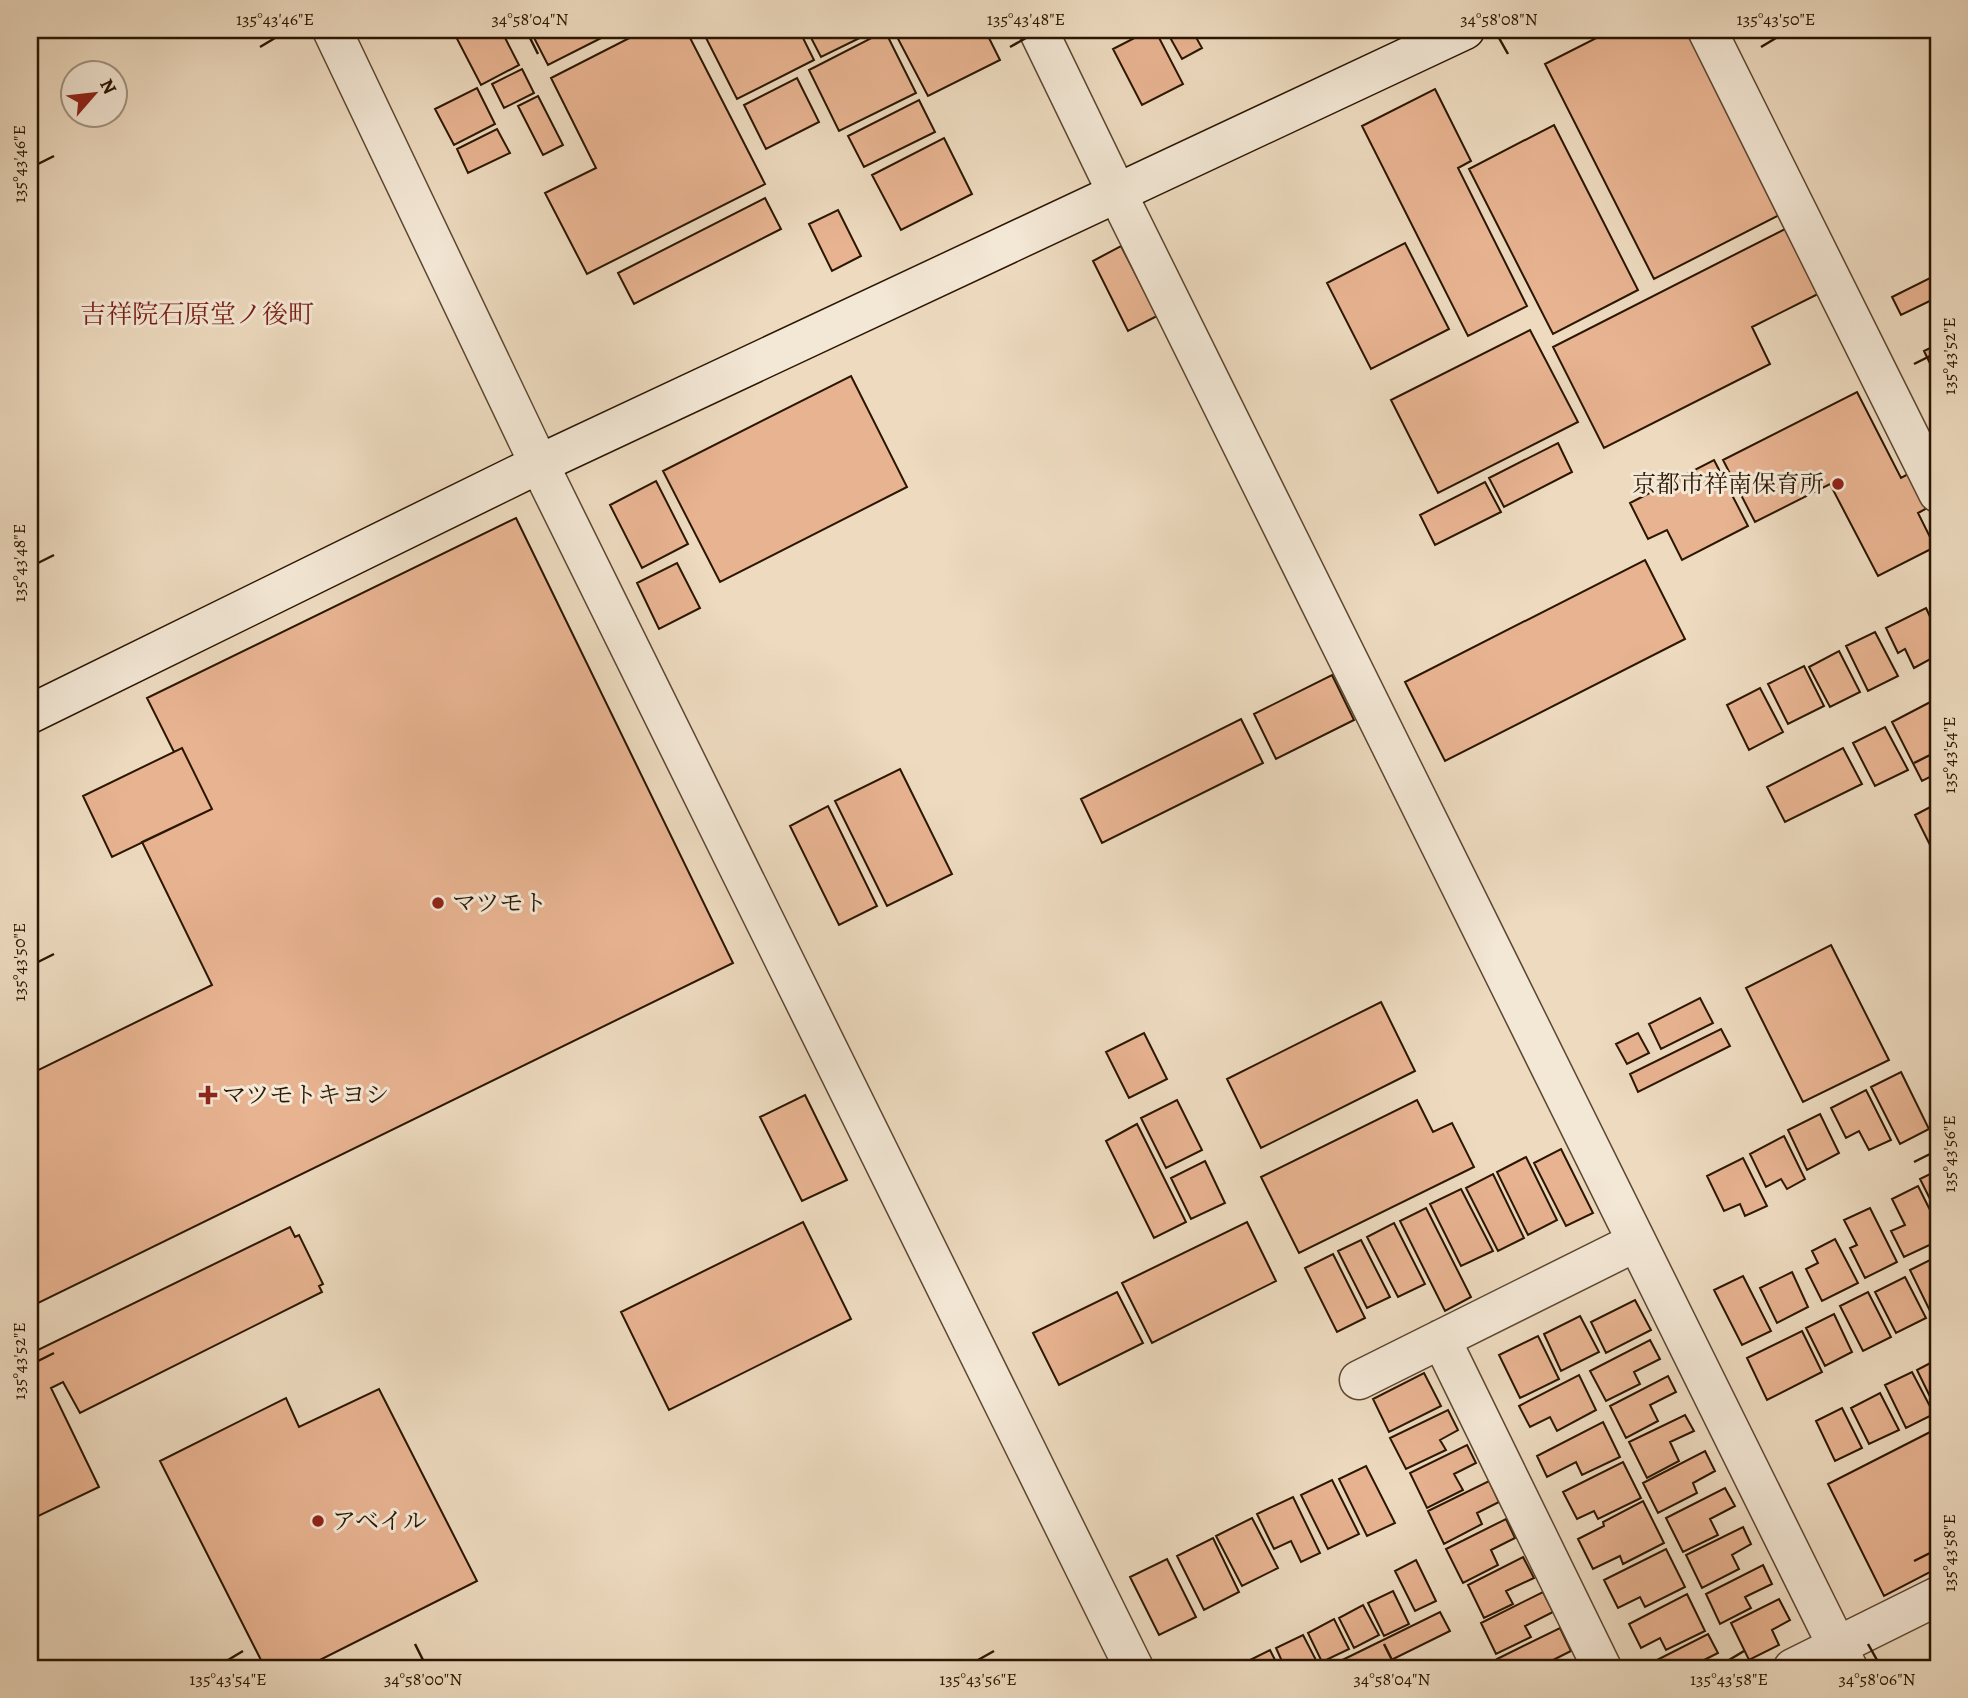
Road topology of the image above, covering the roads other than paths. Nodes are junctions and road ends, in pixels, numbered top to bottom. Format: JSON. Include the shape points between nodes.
{"nodes":[{"id":1,"x":332,"y":30,"type":"edge"},
{"id":2,"x":1038,"y":30,"type":"edge"},
{"id":3,"x":1465,"y":30,"type":"edge"},
{"id":4,"x":1707,"y":30,"type":"edge"},
{"id":5,"x":1117,"y":193,"type":"junction"},
{"id":6,"x":539,"y":464,"type":"junction"},
{"id":7,"x":1938,"y":493,"type":"edge"},
{"id":8,"x":30,"y":714,"type":"edge"},
{"id":9,"x":1636,"y":1242,"type":"junction"},
{"id":10,"x":1441,"y":1339,"type":"junction"},
{"id":11,"x":1359,"y":1380,"type":"dead end"},
{"id":12,"x":1938,"y":1596,"type":"edge"},
{"id":13,"x":1842,"y":1657,"type":"edge"},
{"id":14,"x":1134,"y":1668,"type":"edge"},
{"id":15,"x":1602,"y":1668,"type":"edge"},
{"id":16,"x":1793,"y":1668,"type":"edge"}],
"edges":[{"from":1,"to":6,"type":"street"},
{"from":2,"to":5,"type":"street"},
{"from":3,"to":5,"type":"street"},
{"from":4,"to":7,"type":"street"},
{"from":5,"to":6,"type":"street"},
{"from":5,"to":9,"type":"street"},
{"from":6,"to":8,"type":"street"},
{"from":6,"to":14,"type":"street"},
{"from":9,"to":10,"type":"street"},
{"from":9,"to":13,"type":"street"},
{"from":10,"to":11,"type":"street"},
{"from":10,"to":15,"type":"street"},
{"from":12,"to":13,"type":"street"},
{"from":13,"to":16,"type":"street"}]}
